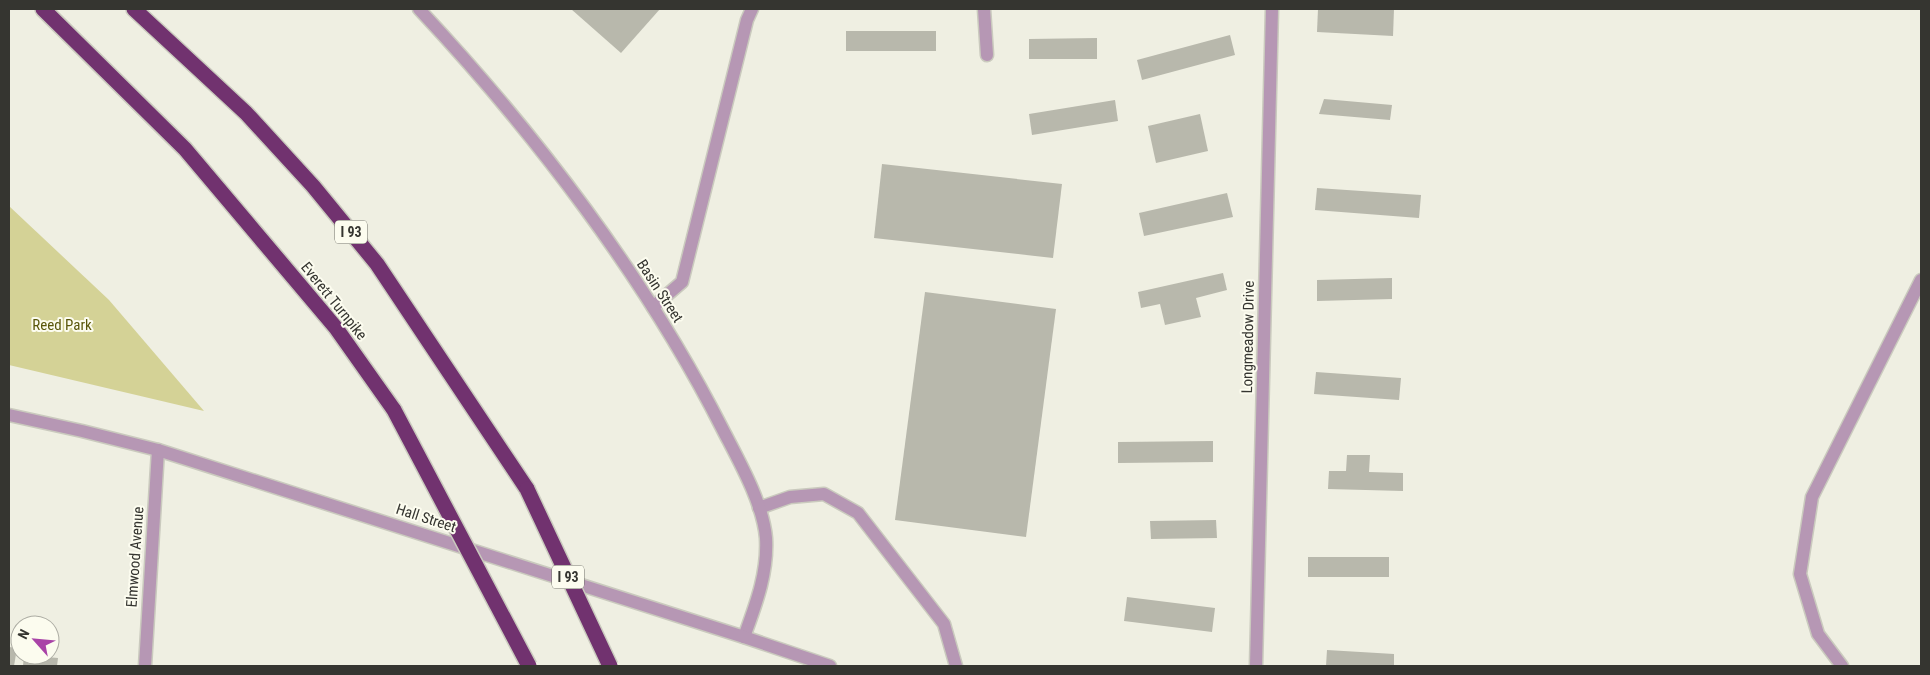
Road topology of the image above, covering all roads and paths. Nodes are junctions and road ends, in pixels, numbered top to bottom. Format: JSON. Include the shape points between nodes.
{"nodes":[{"id":1,"x":43,"y":9,"type":"edge"},
{"id":2,"x":134,"y":9,"type":"edge"},
{"id":3,"x":420,"y":9,"type":"edge"},
{"id":4,"x":752,"y":9,"type":"edge"},
{"id":5,"x":984,"y":9,"type":"edge"},
{"id":6,"x":1272,"y":9,"type":"edge"},
{"id":7,"x":987,"y":56,"type":"dead end"},
{"id":8,"x":1921,"y":280,"type":"edge"},
{"id":9,"x":653,"y":307,"type":"junction"},
{"id":10,"x":9,"y":415,"type":"edge"},
{"id":11,"x":158,"y":450,"type":"junction"},
{"id":12,"x":759,"y":508,"type":"junction"},
{"id":13,"x":744,"y":636,"type":"junction"},
{"id":14,"x":145,"y":666,"type":"edge"},
{"id":15,"x":529,"y":666,"type":"edge"},
{"id":16,"x":610,"y":666,"type":"edge"},
{"id":17,"x":830,"y":666,"type":"edge"},
{"id":18,"x":956,"y":666,"type":"edge"},
{"id":19,"x":1256,"y":666,"type":"edge"},
{"id":20,"x":1842,"y":666,"type":"edge"}],
"edges":[{"from":1,"to":15,"type":"highway","name":"Everett Turnpike","bridge":true,"via":[[186,149],[336,328],[394,410]]},
{"from":2,"to":16,"type":"highway","number":"I 93","bridge":true,"via":[[246,113],[378,264],[526,489]]},
{"from":3,"to":9,"type":"street","name":"Basin Street","via":[[529,134]]},
{"from":4,"to":9,"type":"street","via":[[682,282]]},
{"from":5,"to":7,"type":"street"},
{"from":6,"to":19,"type":"street","name":"Longmeadow Drive"},
{"from":8,"to":20,"type":"street","via":[[1812,497],[1800,574],[1818,634]]},
{"from":9,"to":12,"type":"street","name":"Basin Street","via":[[712,408]]},
{"from":10,"to":11,"type":"street","name":"Hall Street"},
{"from":11,"to":13,"type":"street","name":"Hall Street"},
{"from":11,"to":14,"type":"street","name":"Elmwood Avenue"},
{"from":12,"to":13,"type":"street","name":"Basin Street","via":[[766,536],[766,563],[760,592]]},
{"from":12,"to":18,"type":"street","via":[[790,497],[824,494],[858,513],[944,624]]},
{"from":13,"to":17,"type":"street","name":"Hall Street"}]}
